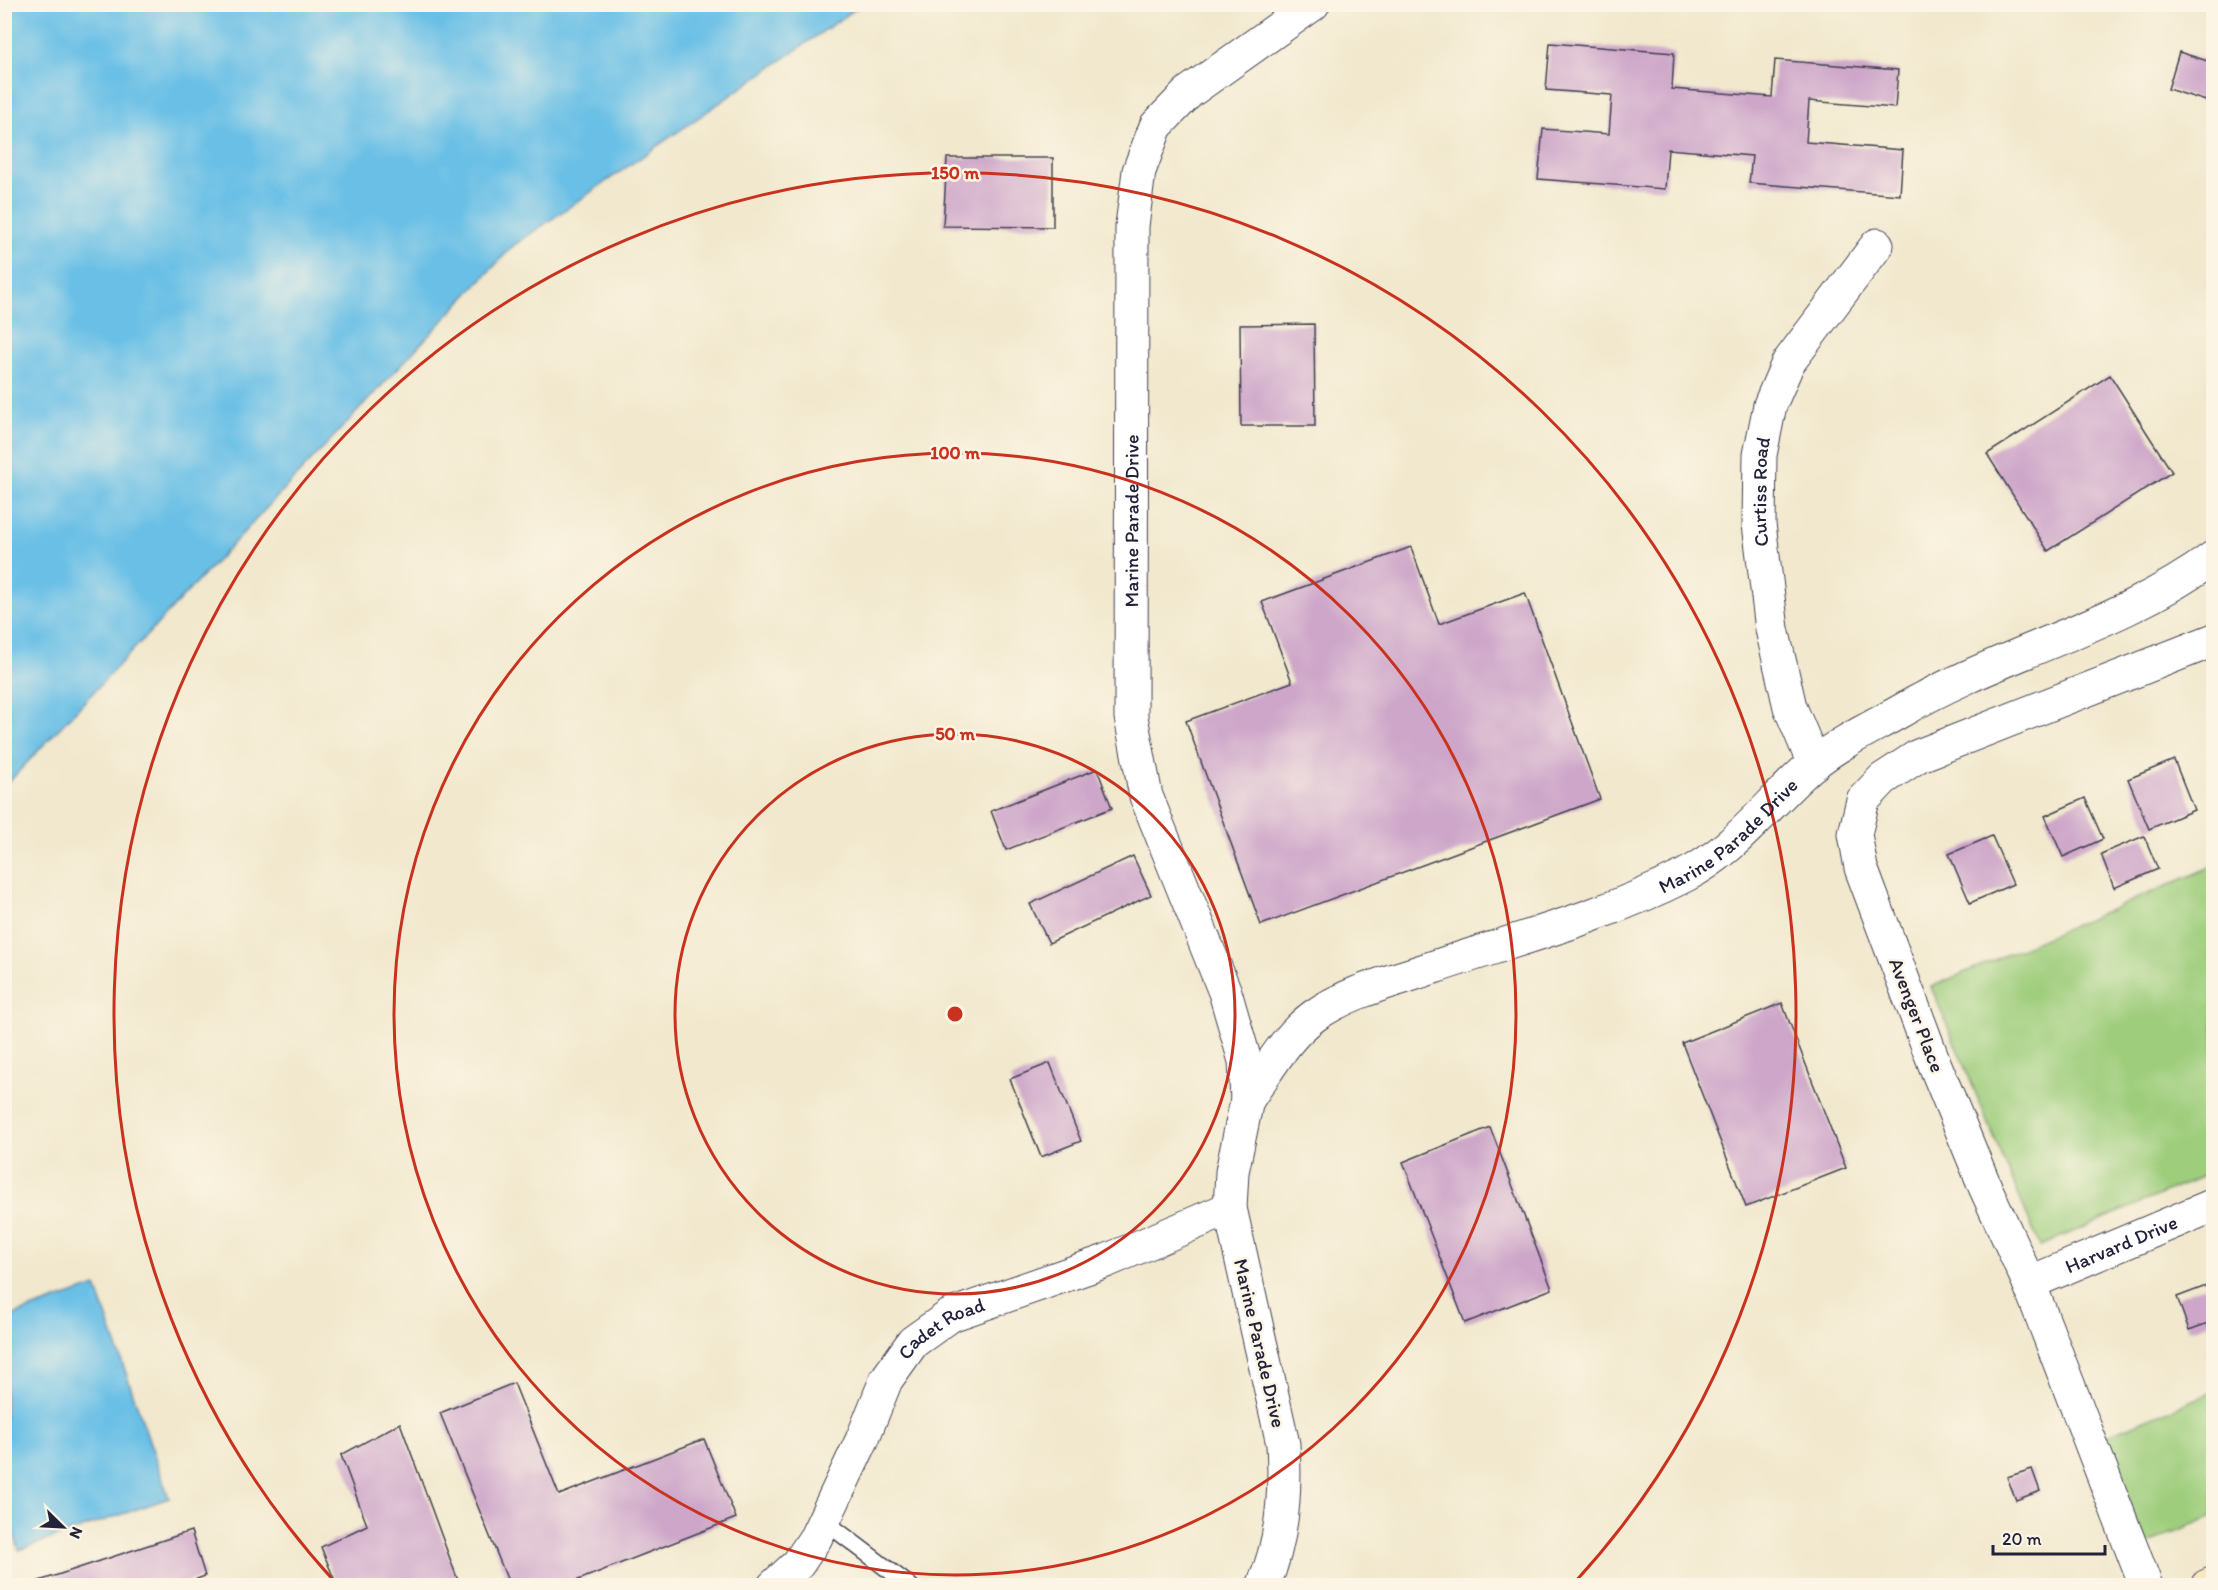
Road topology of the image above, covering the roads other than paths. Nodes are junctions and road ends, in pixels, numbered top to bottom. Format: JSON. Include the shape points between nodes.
{"nodes":[{"id":1,"x":1313,"y":4,"type":"edge"},
{"id":2,"x":1877,"y":245,"type":"dead end"},
{"id":3,"x":2214,"y":557,"type":"edge"},
{"id":4,"x":2214,"y":640,"type":"edge"},
{"id":5,"x":1814,"y":764,"type":"junction"},
{"id":6,"x":1247,"y":1100,"type":"junction"},
{"id":7,"x":2214,"y":1204,"type":"edge"},
{"id":8,"x":1230,"y":1208,"type":"junction"},
{"id":9,"x":2029,"y":1283,"type":"junction"},
{"id":10,"x":823,"y":1520,"type":"junction"},
{"id":11,"x":2214,"y":1583,"type":"edge"},
{"id":12,"x":774,"y":1586,"type":"edge"},
{"id":13,"x":910,"y":1586,"type":"edge"},
{"id":14,"x":1263,"y":1586,"type":"edge"},
{"id":15,"x":2146,"y":1586,"type":"edge"},
{"id":16,"x":2207,"y":1586,"type":"edge"}],
"edges":[{"from":1,"to":6,"type":"street","name":"Marine Parade Drive","via":[[1189,92],[1156,126],[1139,171],[1132,226],[1131,717],[1146,796],[1225,992],[1245,1061]]},
{"from":2,"to":5,"type":"street","name":"Curtiss Road","via":[[1788,363],[1770,405],[1760,455],[1759,524],[1772,629],[1790,707]]},
{"from":3,"to":5,"type":"street","name":"Marine Parade Drive","via":[[2108,618],[1930,695]]},
{"from":4,"to":9,"type":"street","name":"Avenger Place","via":[[1918,756],[1883,779],[1863,800],[1857,816],[1854,834],[1861,868],[1986,1189]]},
{"from":5,"to":6,"type":"street","name":"Marine Parade Drive","via":[[1725,850],[1685,875],[1603,911],[1370,988],[1315,1015],[1283,1048]]},
{"from":6,"to":8,"type":"street","name":"Marine Parade Drive","via":[[1232,1172]]},
{"from":7,"to":9,"type":"street","name":"Harvard Drive"},
{"from":8,"to":10,"type":"street","name":"Cadet Road","via":[[1106,1261],[951,1315],[913,1342],[886,1380]]},
{"from":8,"to":14,"type":"street","name":"Marine Parade Drive","via":[[1283,1444],[1282,1513]]},
{"from":9,"to":15,"type":"street","name":"Avenger Place"},
{"from":10,"to":12,"type":"street","name":"Cadet Road","via":[[798,1564]]},
{"from":10,"to":13,"type":"lane"},
{"from":11,"to":16,"type":"main road"}]}
